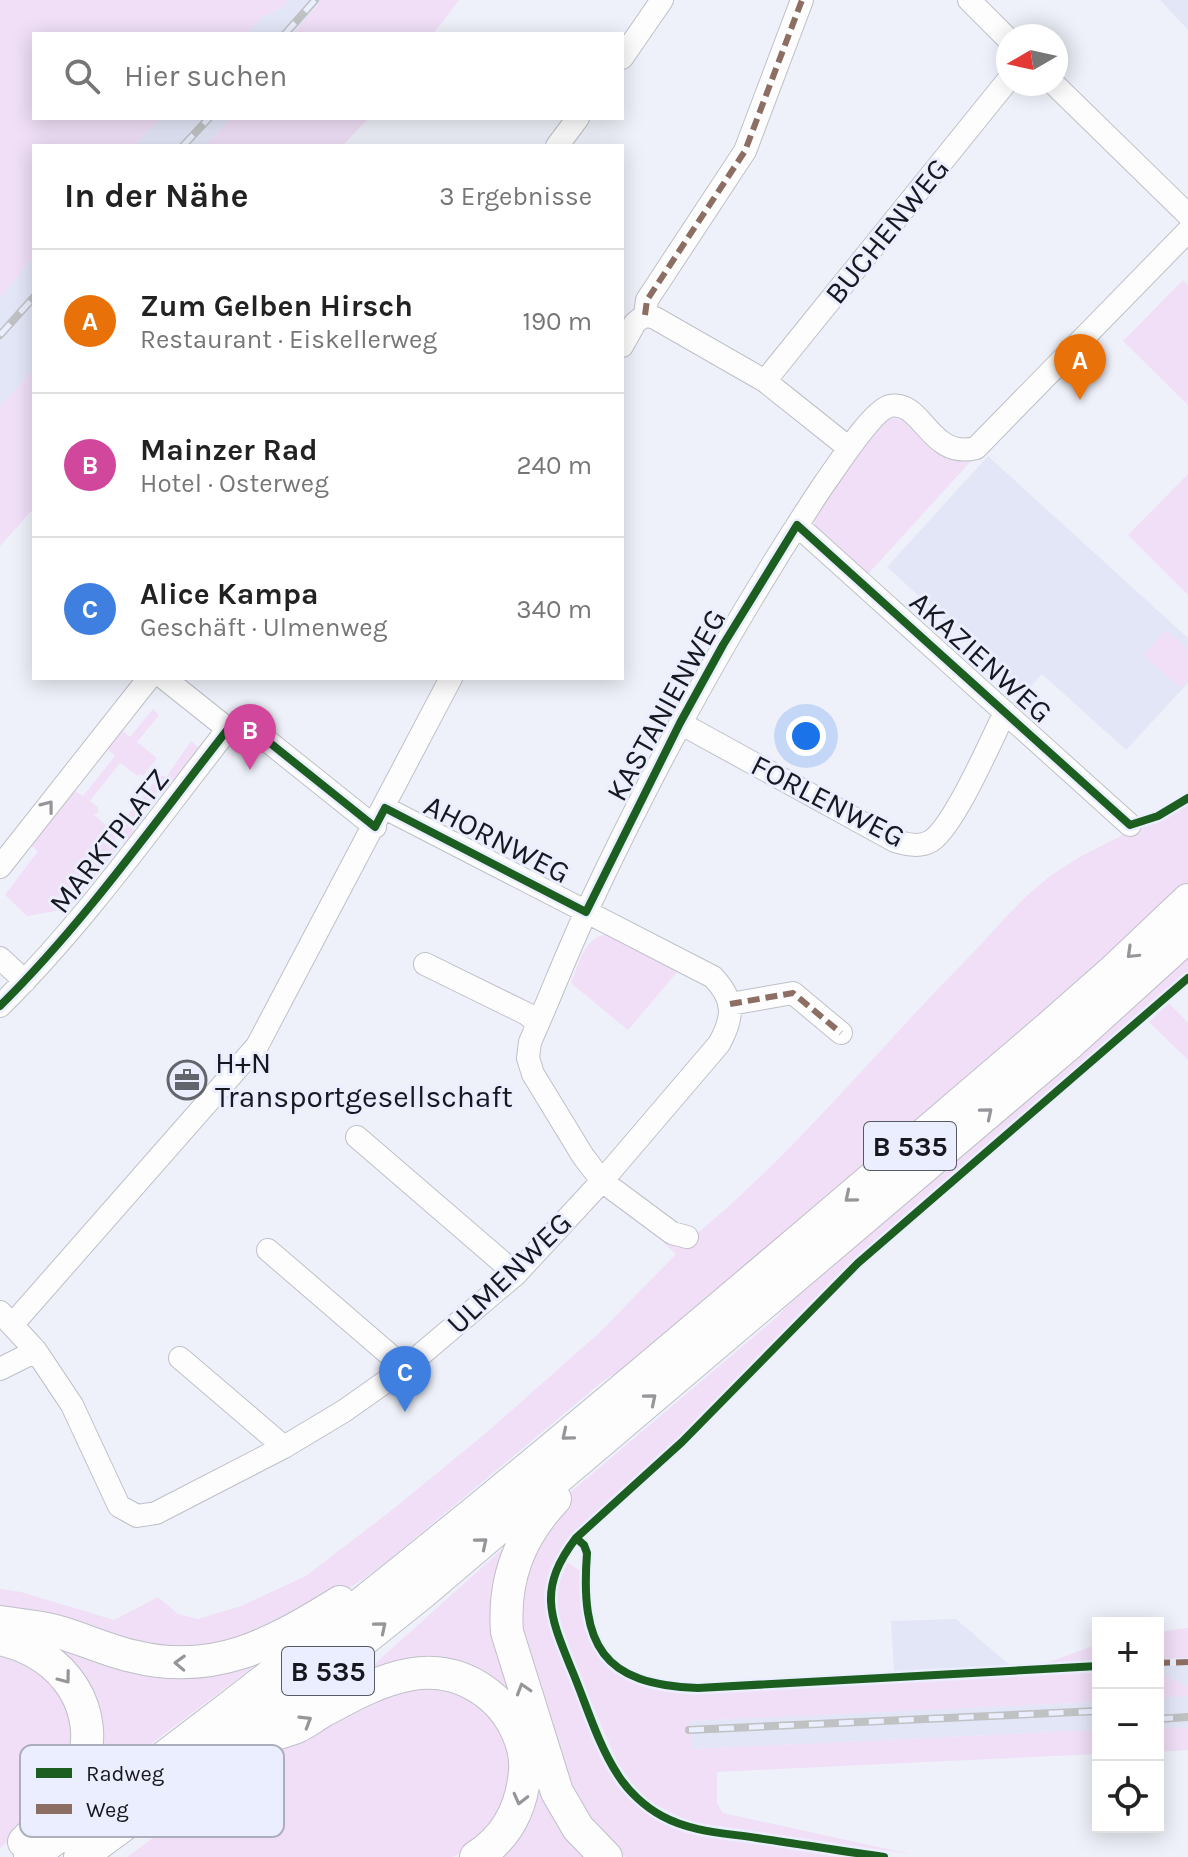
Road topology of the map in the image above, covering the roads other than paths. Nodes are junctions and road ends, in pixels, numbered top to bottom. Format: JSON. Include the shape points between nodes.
{"nodes":[{"id":1,"x":662,"y":0,"type":"edge"},
{"id":2,"x":802,"y":0,"type":"edge"},
{"id":3,"x":969,"y":0,"type":"edge"},
{"id":4,"x":996,"y":27,"type":"edge"},
{"id":5,"x":624,"y":55,"type":"edge"},
{"id":6,"x":996,"y":95,"type":"edge"},
{"id":7,"x":1066,"y":96,"type":"edge"},
{"id":8,"x":576,"y":120,"type":"edge"},
{"id":9,"x":558,"y":144,"type":"edge"},
{"id":10,"x":1188,"y":215,"type":"edge"},
{"id":11,"x":1188,"y":231,"type":"edge"},
{"id":12,"x":645,"y":315,"type":"junction"},
{"id":13,"x":624,"y":342,"type":"edge"},
{"id":14,"x":765,"y":381,"type":"junction"},
{"id":15,"x":849,"y":448,"type":"junction"},
{"id":16,"x":797,"y":525,"type":"junction"},
{"id":17,"x":147,"y":680,"type":"edge"},
{"id":18,"x":167,"y":680,"type":"edge"},
{"id":19,"x":450,"y":680,"type":"edge"},
{"id":20,"x":1005,"y":712,"type":"junction"},
{"id":21,"x":680,"y":723,"type":"junction"},
{"id":22,"x":228,"y":729,"type":"junction"},
{"id":23,"x":380,"y":818,"type":"junction"},
{"id":24,"x":1130,"y":825,"type":"dead end"},
{"id":25,"x":0,"y":867,"type":"edge"},
{"id":26,"x":1188,"y":900,"type":"edge"},
{"id":27,"x":586,"y":912,"type":"junction"},
{"id":28,"x":1188,"y":936,"type":"edge"},
{"id":29,"x":0,"y":958,"type":"edge"},
{"id":30,"x":425,"y":964,"type":"dead end"},
{"id":31,"x":25,"y":981,"type":"junction"},
{"id":32,"x":730,"y":1004,"type":"junction"},
{"id":33,"x":0,"y":1006,"type":"edge"},
{"id":34,"x":538,"y":1024,"type":"junction"},
{"id":35,"x":841,"y":1033,"type":"dead end"},
{"id":36,"x":357,"y":1137,"type":"dead end"},
{"id":37,"x":602,"y":1181,"type":"junction"},
{"id":38,"x":687,"y":1237,"type":"dead end"},
{"id":39,"x":268,"y":1250,"type":"dead end"},
{"id":40,"x":516,"y":1274,"type":"junction"},
{"id":41,"x":6,"y":1318,"type":"edge"},
{"id":42,"x":36,"y":1351,"type":"junction"},
{"id":43,"x":180,"y":1358,"type":"dead end"},
{"id":44,"x":405,"y":1368,"type":"junction"},
{"id":45,"x":0,"y":1369,"type":"edge"},
{"id":46,"x":284,"y":1447,"type":"junction"},
{"id":47,"x":570,"y":1468,"type":"junction"},
{"id":48,"x":394,"y":1579,"type":"junction"},
{"id":49,"x":0,"y":1622,"type":"edge"},
{"id":50,"x":0,"y":1639,"type":"edge"},
{"id":51,"x":85,"y":1745,"type":"edge"},
{"id":52,"x":184,"y":1745,"type":"edge"},
{"id":53,"x":232,"y":1745,"type":"joint"},
{"id":54,"x":30,"y":1837,"type":"edge"},
{"id":55,"x":58,"y":1837,"type":"edge"},
{"id":56,"x":107,"y":1837,"type":"edge"},
{"id":57,"x":10,"y":1857,"type":"edge"},
{"id":58,"x":30,"y":1857,"type":"edge"},
{"id":59,"x":80,"y":1857,"type":"edge"},
{"id":60,"x":476,"y":1857,"type":"edge"},
{"id":61,"x":606,"y":1857,"type":"edge"}],
"edges":[{"from":1,"to":5,"type":"street"},
{"from":2,"to":12,"type":"street","via":[[745,151],[647,300]]},
{"from":3,"to":4,"type":"street"},
{"from":6,"to":14,"type":"street","name":"BUCHENWEG"},
{"from":7,"to":10,"type":"street"},
{"from":8,"to":9,"type":"street"},
{"from":11,"to":15,"type":"street","name":"KASTANIENWEG","via":[[976,448],[946,447],[912,413],[891,405],[879,411]]},
{"from":12,"to":13,"type":"street"},
{"from":12,"to":14,"type":"street"},
{"from":14,"to":15,"type":"street"},
{"from":15,"to":16,"type":"street","name":"KASTANIENWEG"},
{"from":16,"to":20,"type":"street","name":"AKAZIENWEG"},
{"from":16,"to":21,"type":"street","name":"KASTANIENWEG"},
{"from":25,"to":17,"type":"street","one_way":true},
{"from":18,"to":22,"type":"street"},
{"from":19,"to":23,"type":"street"},
{"from":20,"to":21,"type":"street","name":"FORLENWEG","via":[[947,826],[930,842],[915,846],[895,841]]},
{"from":20,"to":24,"type":"street","name":"AKAZIENWEG"},
{"from":21,"to":27,"type":"street","name":"KASTANIENWEG"},
{"from":22,"to":23,"type":"street","name":"AHORNWEG","via":[[250,727]]},
{"from":22,"to":31,"type":"street","name":"MARKTPLATZ","via":[[124,867]]},
{"from":23,"to":27,"type":"street","name":"AHORNWEG"},
{"from":23,"to":41,"type":"street","via":[[257,1046]]},
{"from":26,"to":48,"type":"highway","number":"B 535","one_way":true,"via":[[993,1075]]},
{"from":27,"to":32,"type":"street","name":"AHORNWEG","via":[[713,977]]},
{"from":27,"to":34,"type":"street","name":"KASTANIENWEG"},
{"from":47,"to":28,"type":"highway","number":"B 535","one_way":true,"via":[[1070,1043]]},
{"from":29,"to":31,"type":"street"},
{"from":30,"to":34,"type":"street"},
{"from":31,"to":33,"type":"street","name":"MARKTPLATZ"},
{"from":32,"to":35,"type":"street","via":[[793,993]]},
{"from":32,"to":37,"type":"street","name":"ULMENWEG","via":[[729,1025],[719,1044]]},
{"from":34,"to":37,"type":"street","name":"KASTANIENWEG","via":[[528,1058],[533,1074]]},
{"from":36,"to":40,"type":"street"},
{"from":37,"to":38,"type":"street","name":"KASTANIENWEG","via":[[672,1233]]},
{"from":37,"to":40,"type":"street","name":"ULMENWEG"},
{"from":39,"to":44,"type":"street"},
{"from":40,"to":44,"type":"street","name":"ULMENWEG"},
{"from":41,"to":42,"type":"street"},
{"from":42,"to":45,"type":"street"},
{"from":42,"to":46,"type":"street","name":"ULMENWEG","via":[[72,1405],[113,1497],[137,1516],[156,1513]]},
{"from":43,"to":46,"type":"street"},
{"from":44,"to":46,"type":"street","name":"ULMENWEG"},
{"from":53,"to":47,"type":"highway","number":"B 535","one_way":true},
{"from":61,"to":47,"type":"highway","one_way":true,"via":[[578,1828],[557,1792],[507,1632],[506,1590],[517,1554],[562,1492]]},
{"from":48,"to":49,"type":"highway","one_way":true,"via":[[350,1595],[256,1648],[215,1661],[175,1664]]},
{"from":48,"to":52,"type":"highway","number":"B 535"},
{"from":50,"to":51,"type":"highway","one_way":true,"via":[[38,1652],[56,1665],[77,1694]]},
{"from":53,"to":60,"type":"highway","one_way":true,"via":[[294,1728],[364,1688],[402,1674],[459,1677],[500,1705],[518,1736],[525,1764],[515,1816]]},
{"from":54,"to":57,"type":"highway","one_way":true},
{"from":55,"to":58,"type":"highway","number":"B 535"},
{"from":56,"to":59,"type":"highway","number":"B 535"}]}
